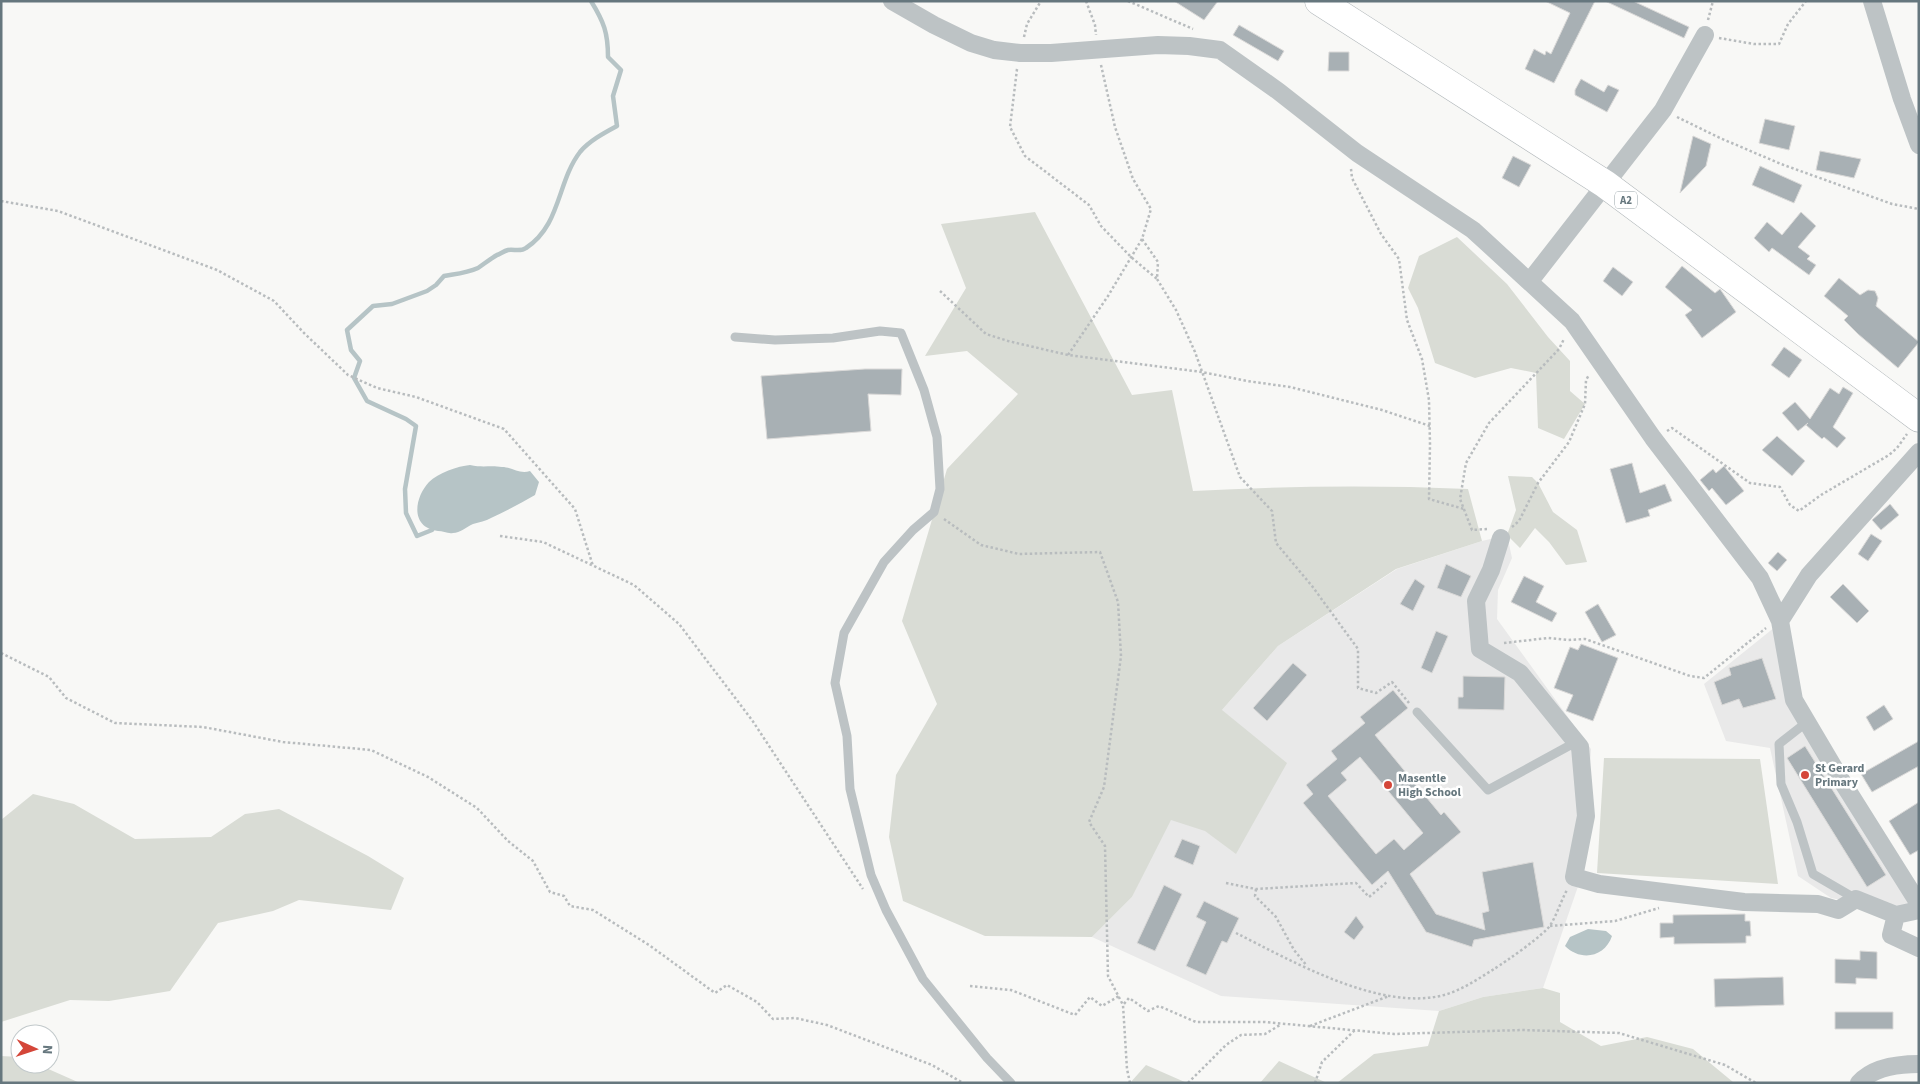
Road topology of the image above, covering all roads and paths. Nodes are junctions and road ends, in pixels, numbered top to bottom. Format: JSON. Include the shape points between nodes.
{"nodes":[{"id":1,"x":892,"y":1,"type":"edge"},
{"id":2,"x":1128,"y":1,"type":"edge"},
{"id":3,"x":1319,"y":1,"type":"edge"},
{"id":4,"x":1806,"y":1,"type":"edge"},
{"id":5,"x":1872,"y":1,"type":"edge"},
{"id":6,"x":1196,"y":30,"type":"dead end"},
{"id":7,"x":1705,"y":35,"type":"joint"},
{"id":8,"x":1663,"y":110,"type":"junction"},
{"id":9,"x":1010,"y":127,"type":"dead end"},
{"id":10,"x":1115,"y":127,"type":"dead end"},
{"id":11,"x":1347,"y":145,"type":"junction"},
{"id":12,"x":1919,"y":145,"type":"edge"},
{"id":13,"x":1604,"y":184,"type":"junction"},
{"id":14,"x":1,"y":201,"type":"edge"},
{"id":15,"x":1919,"y":209,"type":"edge"},
{"id":16,"x":1142,"y":239,"type":"junction"},
{"id":17,"x":1131,"y":257,"type":"junction"},
{"id":18,"x":1157,"y":279,"type":"junction"},
{"id":19,"x":1530,"y":281,"type":"junction"},
{"id":20,"x":940,"y":291,"type":"dead end"},
{"id":21,"x":1572,"y":321,"type":"junction"},
{"id":22,"x":735,"y":337,"type":"dead end"},
{"id":23,"x":1068,"y":355,"type":"junction"},
{"id":24,"x":1600,"y":359,"type":"junction"},
{"id":25,"x":1202,"y":372,"type":"junction"},
{"id":26,"x":1914,"y":424,"type":"edge"},
{"id":27,"x":1430,"y":426,"type":"junction"},
{"id":28,"x":1653,"y":438,"type":"junction"},
{"id":29,"x":1919,"y":452,"type":"edge"},
{"id":30,"x":1464,"y":509,"type":"junction"},
{"id":31,"x":934,"y":512,"type":"junction"},
{"id":32,"x":500,"y":536,"type":"dead end"},
{"id":33,"x":1501,"y":538,"type":"junction"},
{"id":34,"x":593,"y":566,"type":"junction"},
{"id":35,"x":1780,"y":619,"type":"junction"},
{"id":36,"x":1480,"y":649,"type":"junction"},
{"id":37,"x":1,"y":653,"type":"edge"},
{"id":38,"x":1417,"y":712,"type":"joint"},
{"id":39,"x":1807,"y":722,"type":"junction"},
{"id":40,"x":1576,"y":742,"type":"junction"},
{"id":41,"x":1574,"y":878,"type":"junction"},
{"id":42,"x":1226,"y":882,"type":"dead end"},
{"id":43,"x":1387,"y":882,"type":"dead end"},
{"id":44,"x":1256,"y":889,"type":"junction"},
{"id":45,"x":880,"y":894,"type":"junction"},
{"id":46,"x":1679,"y":894,"type":"junction"},
{"id":47,"x":1856,"y":899,"type":"junction"},
{"id":48,"x":1919,"y":904,"type":"edge"},
{"id":49,"x":1919,"y":910,"type":"edge"},
{"id":50,"x":1896,"y":915,"type":"junction"},
{"id":51,"x":1550,"y":926,"type":"junction"},
{"id":52,"x":1236,"y":933,"type":"dead end"},
{"id":53,"x":1919,"y":948,"type":"edge"},
{"id":54,"x":1308,"y":967,"type":"junction"},
{"id":55,"x":970,"y":986,"type":"dead end"},
{"id":56,"x":1119,"y":996,"type":"junction"},
{"id":57,"x":1391,"y":996,"type":"junction"},
{"id":58,"x":1124,"y":1004,"type":"junction"},
{"id":59,"x":1282,"y":1024,"type":"junction"},
{"id":60,"x":1309,"y":1026,"type":"junction"},
{"id":61,"x":1355,"y":1030,"type":"junction"},
{"id":62,"x":1919,"y":1064,"type":"edge"},
{"id":63,"x":963,"y":1083,"type":"edge"},
{"id":64,"x":1010,"y":1083,"type":"edge"},
{"id":65,"x":1130,"y":1083,"type":"edge"},
{"id":66,"x":1188,"y":1083,"type":"edge"},
{"id":67,"x":1314,"y":1083,"type":"edge"},
{"id":68,"x":1756,"y":1083,"type":"edge"},
{"id":69,"x":1859,"y":1083,"type":"edge"}],
"edges":[{"from":1,"to":11,"type":"street","via":[[971,43],[994,50],[1051,53],[1189,46],[1220,50]]},
{"from":2,"to":6,"type":"path"},
{"from":3,"to":13,"type":"main road","number":"A2"},
{"from":4,"to":7,"type":"path","via":[[1788,24],[1779,44],[1754,44]]},
{"from":5,"to":12,"type":"street"},
{"from":7,"to":8,"type":"street"},
{"from":8,"to":13,"type":"street"},
{"from":8,"to":15,"type":"path","via":[[1781,164],[1892,204]]},
{"from":9,"to":17,"type":"path","via":[[1024,156],[1089,205],[1101,226]]},
{"from":10,"to":16,"type":"path","via":[[1134,179],[1151,209]]},
{"from":11,"to":19,"type":"street","via":[[1474,230]]},
{"from":11,"to":27,"type":"path","via":[[1352,178],[1381,234],[1399,259],[1407,320],[1422,359]]},
{"from":13,"to":19,"type":"street"},
{"from":13,"to":26,"type":"main road","number":"A2"},
{"from":14,"to":34,"type":"path","via":[[58,211],[217,270],[274,301],[348,375],[377,388],[416,396],[504,429],[575,509]]},
{"from":16,"to":17,"type":"path"},
{"from":16,"to":18,"type":"path","via":[[1158,262]]},
{"from":17,"to":18,"type":"path"},
{"from":17,"to":23,"type":"path"},
{"from":18,"to":25,"type":"path","via":[[1176,310]]},
{"from":19,"to":21,"type":"street"},
{"from":20,"to":23,"type":"path","via":[[986,334]]},
{"from":21,"to":24,"type":"street"},
{"from":21,"to":30,"type":"path","via":[[1559,349],[1489,423],[1466,463],[1460,499]]},
{"from":22,"to":31,"type":"lane","via":[[775,340],[833,338],[880,331],[901,333],[924,390],[937,437],[940,489]]},
{"from":23,"to":25,"type":"path"},
{"from":24,"to":28,"type":"street"},
{"from":24,"to":33,"type":"path","via":[[1586,380],[1586,404],[1570,442],[1538,483],[1519,521]]},
{"from":25,"to":27,"type":"path","via":[[1340,398]]},
{"from":25,"to":38,"type":"path","via":[[1240,477],[1272,511],[1276,543],[1358,649],[1358,688],[1376,693],[1392,682]]},
{"from":26,"to":28,"type":"path","via":[[1889,455],[1799,511],[1790,505],[1780,486],[1750,483],[1672,428]]},
{"from":27,"to":30,"type":"path","via":[[1429,499]]},
{"from":28,"to":35,"type":"street","via":[[1760,578]]},
{"from":29,"to":35,"type":"street","via":[[1809,575]]},
{"from":30,"to":33,"type":"path","via":[[1472,530],[1491,529]]},
{"from":31,"to":45,"type":"lane","via":[[884,562],[844,633],[835,683],[847,736],[850,789],[871,875]]},
{"from":31,"to":56,"type":"path","via":[[981,545],[1019,554],[1100,552],[1118,602],[1121,656],[1104,787],[1089,822],[1104,846],[1108,976]]},
{"from":32,"to":34,"type":"path","via":[[543,542]]},
{"from":33,"to":36,"type":"street","via":[[1491,570],[1476,601]]},
{"from":34,"to":45,"type":"path","via":[[634,586],[679,624],[752,720],[866,894]]},
{"from":35,"to":36,"type":"path","via":[[1704,678],[1690,676],[1585,638],[1548,638]]},
{"from":35,"to":39,"type":"street","via":[[1794,700]]},
{"from":36,"to":40,"type":"street","via":[[1520,673]]},
{"from":37,"to":63,"type":"path","via":[[49,677],[66,698],[115,723],[203,728],[292,744],[371,750],[428,777],[477,808],[533,861],[550,892],[564,896],[570,906],[594,910],[715,993],[727,985],[757,1002],[772,1019],[795,1018],[827,1025],[932,1065]]},
{"from":38,"to":40,"type":"lane","via":[[1488,790]]},
{"from":39,"to":47,"type":"lane","via":[[1779,744],[1781,784],[1813,874]]},
{"from":39,"to":48,"type":"street"},
{"from":40,"to":41,"type":"street","via":[[1580,746],[1586,816]]},
{"from":41,"to":46,"type":"street"},
{"from":41,"to":51,"type":"path"},
{"from":42,"to":44,"type":"path"},
{"from":43,"to":44,"type":"path","via":[[1369,897],[1356,884]]},
{"from":44,"to":54,"type":"path","via":[[1255,896],[1276,917],[1294,950]]},
{"from":45,"to":64,"type":"lane","via":[[923,979]]},
{"from":46,"to":47,"type":"street","via":[[1744,902],[1818,904],[1838,910]]},
{"from":46,"to":51,"type":"path","via":[[1680,901],[1615,921]]},
{"from":47,"to":50,"type":"street"},
{"from":49,"to":50,"type":"street"},
{"from":50,"to":53,"type":"street","via":[[1891,935]]},
{"from":51,"to":57,"type":"path","via":[[1507,961],[1470,985],[1422,999]]},
{"from":52,"to":54,"type":"path"},
{"from":54,"to":57,"type":"path","via":[[1375,994]]},
{"from":55,"to":56,"type":"path","via":[[1011,990],[1075,1015],[1090,997],[1102,1006]]},
{"from":56,"to":58,"type":"path"},
{"from":57,"to":60,"type":"path"},
{"from":58,"to":59,"type":"path","via":[[1129,998],[1148,1011],[1159,1006],[1196,1022]]},
{"from":58,"to":65,"type":"path"},
{"from":59,"to":60,"type":"path"},
{"from":59,"to":66,"type":"path","via":[[1265,1034],[1242,1035],[1226,1045]]},
{"from":60,"to":61,"type":"path"},
{"from":61,"to":67,"type":"path","via":[[1322,1062]]},
{"from":61,"to":68,"type":"path","via":[[1394,1034],[1522,1030],[1620,1033],[1725,1065]]},
{"from":62,"to":69,"type":"street","via":[[1880,1069]]}]}
